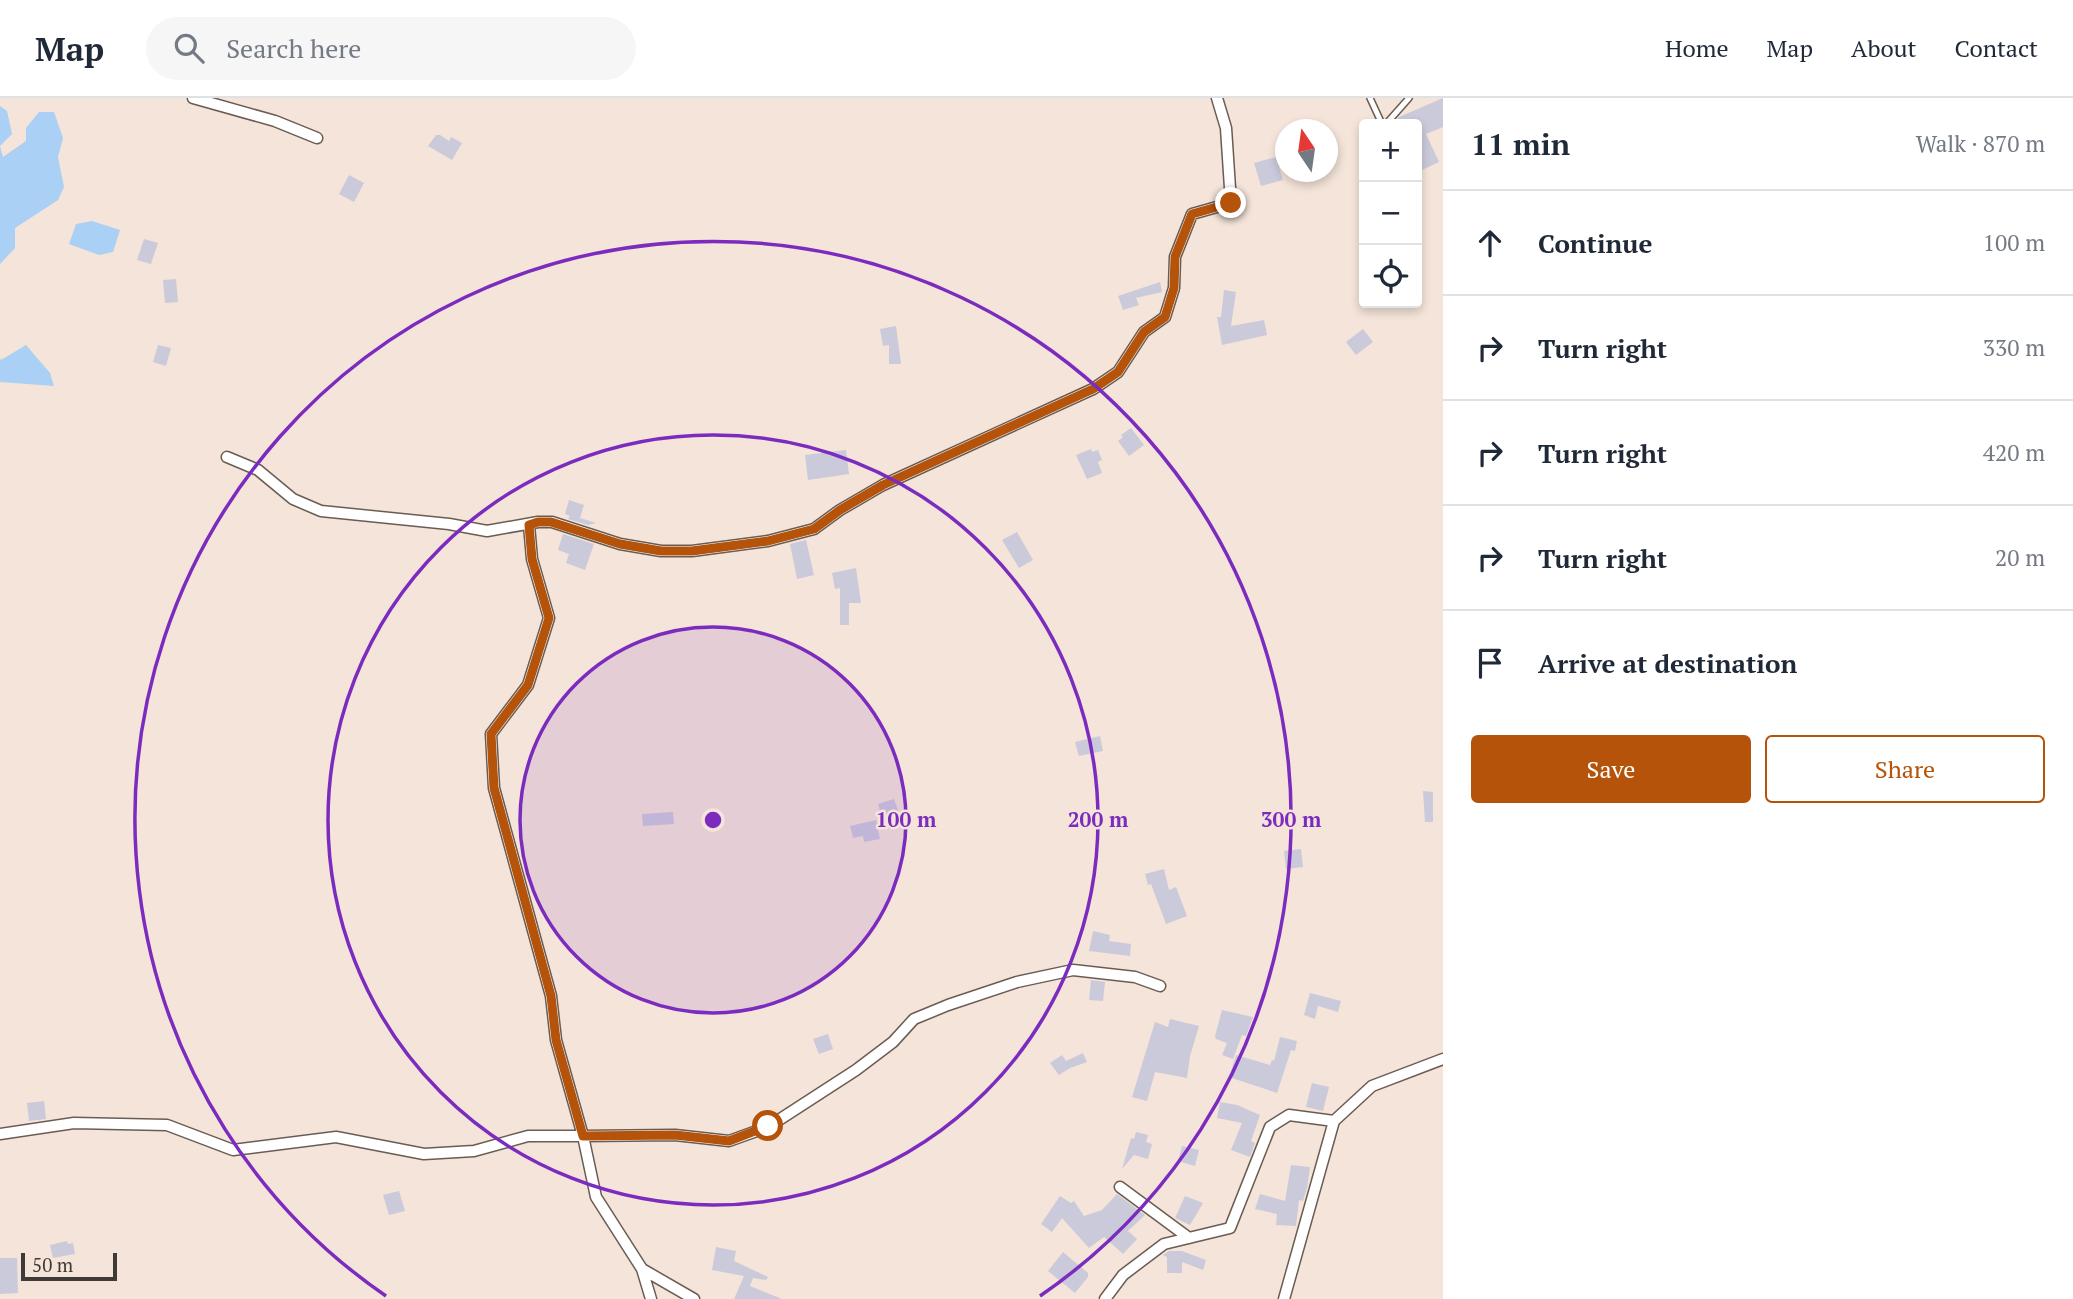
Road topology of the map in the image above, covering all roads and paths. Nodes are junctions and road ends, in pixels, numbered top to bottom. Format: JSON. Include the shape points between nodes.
{"nodes":[{"id":1,"x":193,"y":98,"type":"edge"},
{"id":2,"x":1217,"y":98,"type":"edge"},
{"id":3,"x":1370,"y":98,"type":"edge"},
{"id":4,"x":1409,"y":98,"type":"edge"},
{"id":5,"x":1381,"y":119,"type":"edge"},
{"id":6,"x":1389,"y":119,"type":"edge"},
{"id":7,"x":317,"y":138,"type":"dead end"},
{"id":8,"x":228,"y":457,"type":"dead end"},
{"id":9,"x":529,"y":525,"type":"junction"},
{"id":10,"x":1160,"y":986,"type":"dead end"},
{"id":11,"x":1443,"y":1059,"type":"edge"},
{"id":12,"x":1334,"y":1121,"type":"junction"},
{"id":13,"x":0,"y":1134,"type":"edge"},
{"id":14,"x":583,"y":1136,"type":"junction"},
{"id":15,"x":1120,"y":1187,"type":"dead end"},
{"id":16,"x":1189,"y":1238,"type":"junction"},
{"id":17,"x":642,"y":1269,"type":"junction"},
{"id":18,"x":651,"y":1299,"type":"edge"},
{"id":19,"x":694,"y":1299,"type":"edge"},
{"id":20,"x":1105,"y":1299,"type":"edge"},
{"id":21,"x":1284,"y":1299,"type":"edge"}],
"edges":[{"from":1,"to":7,"type":"street"},
{"from":2,"to":9,"type":"street","via":[[1226,128],[1231,203],[1192,214],[1175,257],[1174,288],[1165,317],[1144,332],[1118,372],[1093,389],[883,485],[814,529],[768,541],[661,551],[620,544],[551,522]]},
{"from":3,"to":5,"type":"lane"},
{"from":4,"to":6,"type":"lane"},
{"from":8,"to":9,"type":"street","via":[[258,470],[293,499],[321,512],[487,531]]},
{"from":9,"to":14,"type":"street","via":[[532,559],[549,618],[528,685],[491,734],[494,788],[551,996],[556,1040]]},
{"from":10,"to":14,"type":"street","via":[[1135,977],[1073,970],[1017,982],[948,1005],[914,1019],[856,1070],[768,1126],[729,1141],[675,1135]]},
{"from":11,"to":12,"type":"street","via":[[1372,1086]]},
{"from":12,"to":16,"type":"street","via":[[1289,1115],[1269,1127],[1230,1228]]},
{"from":12,"to":21,"type":"street"},
{"from":13,"to":14,"type":"street","via":[[74,1123],[167,1125],[233,1150],[336,1137],[424,1154],[474,1151],[528,1136]]},
{"from":14,"to":17,"type":"street","via":[[596,1197]]},
{"from":15,"to":16,"type":"street"},
{"from":16,"to":20,"type":"street","via":[[1164,1244],[1123,1275]]},
{"from":17,"to":18,"type":"street"},
{"from":17,"to":19,"type":"street"}]}
